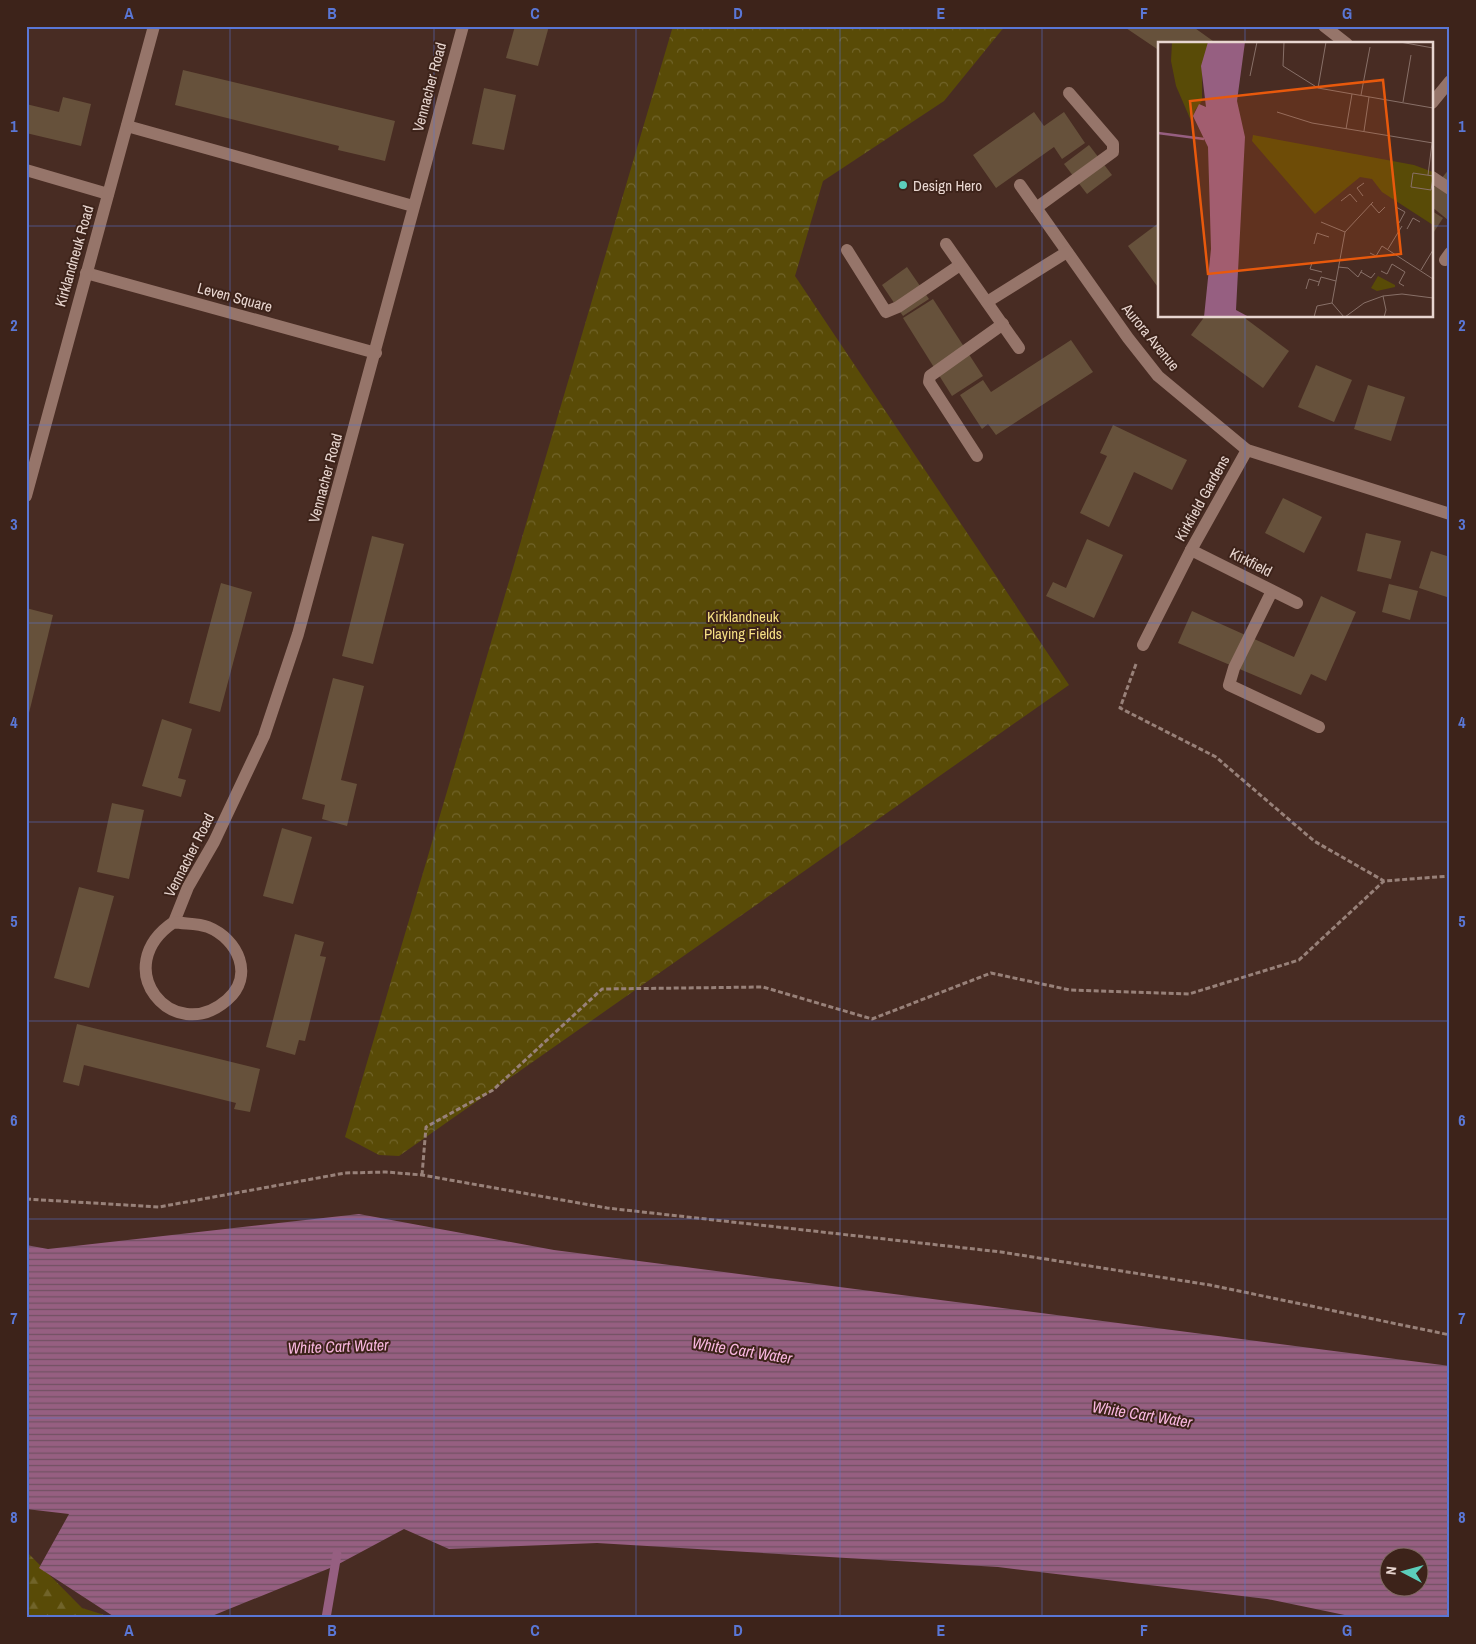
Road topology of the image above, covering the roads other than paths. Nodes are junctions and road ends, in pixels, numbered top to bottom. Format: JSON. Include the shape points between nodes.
{"nodes":[{"id":1,"x":154,"y":26,"type":"edge"},
{"id":2,"x":462,"y":26,"type":"edge"},
{"id":3,"x":1324,"y":26,"type":"edge"},
{"id":4,"x":1344,"y":42,"type":"edge"},
{"id":5,"x":1450,"y":82,"type":"edge"},
{"id":6,"x":1069,"y":93,"type":"dead end"},
{"id":7,"x":1434,"y":101,"type":"edge"},
{"id":8,"x":127,"y":126,"type":"junction"},
{"id":9,"x":26,"y":170,"type":"edge"},
{"id":10,"x":1434,"y":178,"type":"edge"},
{"id":11,"x":1020,"y":185,"type":"dead end"},
{"id":12,"x":1450,"y":189,"type":"edge"},
{"id":13,"x":108,"y":194,"type":"junction"},
{"id":14,"x":413,"y":206,"type":"junction"},
{"id":15,"x":1036,"y":208,"type":"junction"},
{"id":16,"x":946,"y":244,"type":"dead end"},
{"id":17,"x":847,"y":250,"type":"dead end"},
{"id":18,"x":1067,"y":252,"type":"junction"},
{"id":19,"x":960,"y":265,"type":"junction"},
{"id":20,"x":86,"y":273,"type":"junction"},
{"id":21,"x":987,"y":302,"type":"junction"},
{"id":22,"x":1003,"y":324,"type":"junction"},
{"id":23,"x":1019,"y":348,"type":"dead end"},
{"id":24,"x":376,"y":353,"type":"junction"},
{"id":25,"x":1247,"y":450,"type":"junction"},
{"id":26,"x":977,"y":456,"type":"dead end"},
{"id":27,"x":26,"y":496,"type":"edge"},
{"id":28,"x":1450,"y":514,"type":"edge"},
{"id":29,"x":1191,"y":550,"type":"junction"},
{"id":30,"x":1272,"y":591,"type":"junction"},
{"id":31,"x":1297,"y":603,"type":"dead end"},
{"id":32,"x":1143,"y":645,"type":"road end"},
{"id":33,"x":1319,"y":728,"type":"dead end"},
{"id":34,"x":174,"y":922,"type":"junction"}],
"edges":[{"from":1,"to":8,"type":"street","name":"Kirklandneuk Road"},
{"from":2,"to":14,"type":"street","name":"Vennacher Road"},
{"from":3,"to":4,"type":"street"},
{"from":5,"to":7,"type":"street"},
{"from":6,"to":15,"type":"street","via":[[1113,144],[1113,152]]},
{"from":8,"to":13,"type":"street","name":"Kirklandneuk Road"},
{"from":8,"to":14,"type":"street"},
{"from":9,"to":13,"type":"street"},
{"from":10,"to":12,"type":"street"},
{"from":11,"to":15,"type":"street","name":"Aurora Avenue"},
{"from":13,"to":20,"type":"street","name":"Kirklandneuk Road"},
{"from":14,"to":24,"type":"street","name":"Vennacher Road"},
{"from":15,"to":18,"type":"street","name":"Aurora Avenue"},
{"from":16,"to":19,"type":"street"},
{"from":17,"to":19,"type":"street","via":[[886,312]]},
{"from":18,"to":21,"type":"street"},
{"from":18,"to":25,"type":"street","name":"Aurora Avenue","via":[[1158,376]]},
{"from":19,"to":21,"type":"street"},
{"from":20,"to":24,"type":"street","name":"Leven Square"},
{"from":20,"to":27,"type":"street","name":"Kirklandneuk Road"},
{"from":21,"to":22,"type":"street"},
{"from":22,"to":23,"type":"street"},
{"from":22,"to":26,"type":"street","via":[[930,376],[929,382]]},
{"from":24,"to":34,"type":"street","name":"Vennacher Road","via":[[298,634],[264,736]]},
{"from":25,"to":28,"type":"street","name":"Kirkfield Gardens"},
{"from":25,"to":29,"type":"street","name":"Kirkfield Gardens"},
{"from":29,"to":30,"type":"street","name":"Kirkfield"},
{"from":29,"to":32,"type":"street","name":"Kirkfield Gardens"},
{"from":30,"to":31,"type":"street","name":"Kirkfield"},
{"from":30,"to":33,"type":"street","via":[[1228,685]]},
{"from":34,"to":34,"type":"street","name":"Vennacher Road","via":[[208,927],[232,943],[240,956],[238,983],[230,997],[204,1013],[188,1014],[173,1010],[150,989],[145,974],[151,943]]}]}
